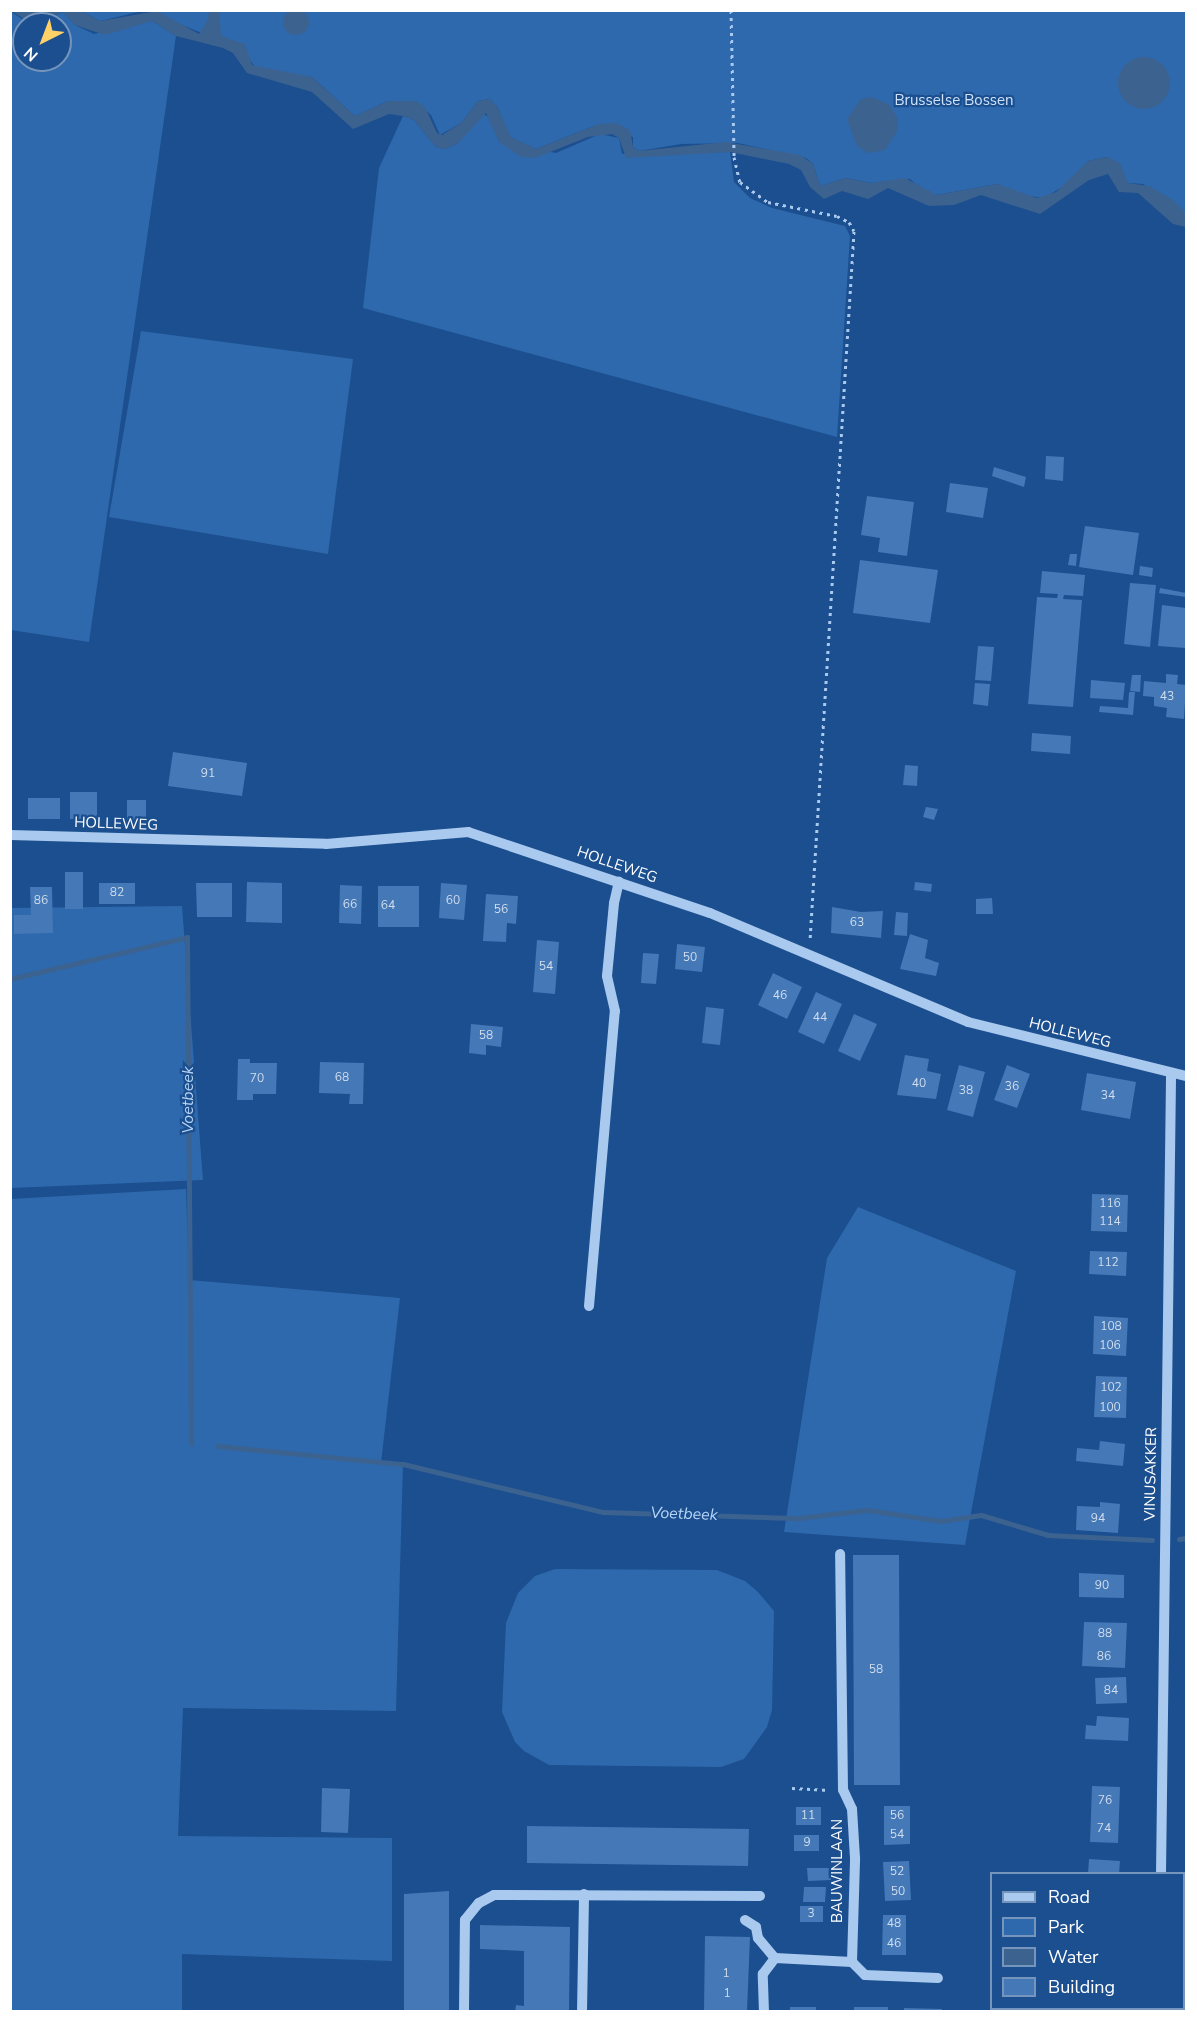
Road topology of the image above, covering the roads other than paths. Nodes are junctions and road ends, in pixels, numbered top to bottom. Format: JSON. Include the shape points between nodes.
{"nodes":[{"id":1,"x":10,"y":836,"type":"edge"},
{"id":2,"x":619,"y":882,"type":"junction"},
{"id":3,"x":1171,"y":1074,"type":"junction"},
{"id":4,"x":1186,"y":1076,"type":"edge"},
{"id":5,"x":589,"y":1306,"type":"dead end"},
{"id":6,"x":840,"y":1554,"type":"dead end"},
{"id":7,"x":1161,"y":1872,"type":"edge"},
{"id":8,"x":584,"y":1894,"type":"junction"},
{"id":9,"x":760,"y":1896,"type":"dead end"},
{"id":10,"x":745,"y":1920,"type":"dead end"},
{"id":11,"x":775,"y":1958,"type":"junction"},
{"id":12,"x":852,"y":1962,"type":"junction"},
{"id":13,"x":938,"y":1978,"type":"dead end"},
{"id":14,"x":464,"y":2012,"type":"edge"},
{"id":15,"x":582,"y":2012,"type":"edge"},
{"id":16,"x":764,"y":2012,"type":"edge"}],
"edges":[{"from":1,"to":2,"type":"street","name":"HOLLEWEG","via":[[326,844],[468,832]]},
{"from":2,"to":3,"type":"street","name":"HOLLEWEG","via":[[810,954],[968,1022]]},
{"from":2,"to":5,"type":"street","via":[[608,976],[615,1011]]},
{"from":3,"to":4,"type":"street","name":"HOLLEWEG"},
{"from":3,"to":7,"type":"street","name":"VINUSAKKER"},
{"from":6,"to":12,"type":"street","name":"BAUWINLAAN","via":[[843,1786],[852,1809]]},
{"from":8,"to":9,"type":"street"},
{"from":8,"to":14,"type":"street","via":[[507,1893],[494,1895],[470,1911],[465,1920]]},
{"from":8,"to":15,"type":"street"},
{"from":10,"to":11,"type":"street","via":[[756,1927],[758,1938]]},
{"from":11,"to":12,"type":"street"},
{"from":11,"to":16,"type":"street","via":[[763,1974]]},
{"from":12,"to":13,"type":"street","via":[[865,1975]]}]}
